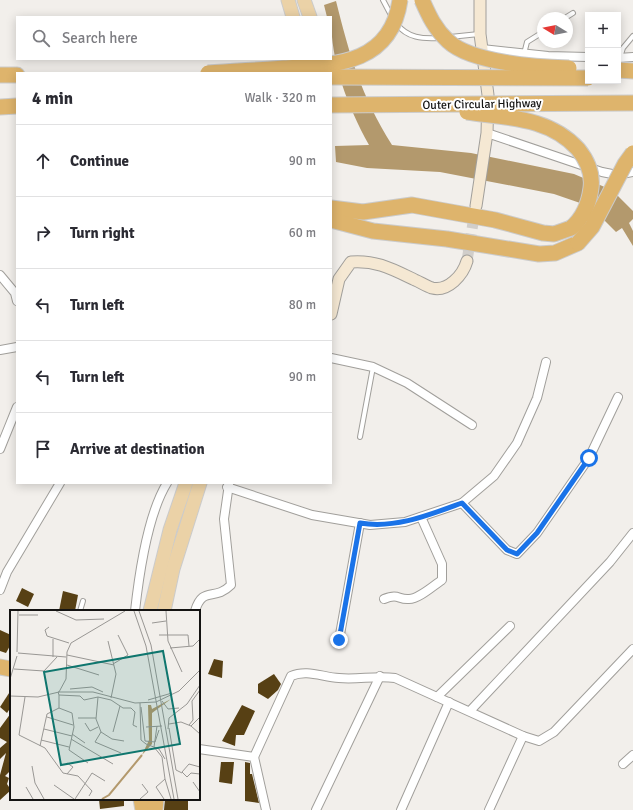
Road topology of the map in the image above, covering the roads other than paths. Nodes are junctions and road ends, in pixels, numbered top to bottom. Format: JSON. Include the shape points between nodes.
{"nodes":[{"id":1,"x":288,"y":0,"type":"edge"},
{"id":2,"x":304,"y":0,"type":"edge"},
{"id":3,"x":382,"y":0,"type":"edge"},
{"id":4,"x":400,"y":0,"type":"edge"},
{"id":5,"x":422,"y":0,"type":"edge"},
{"id":6,"x":480,"y":0,"type":"edge"},
{"id":7,"x":293,"y":16,"type":"edge"},
{"id":8,"x":310,"y":16,"type":"edge"},
{"id":9,"x":480,"y":34,"type":"junction"},
{"id":10,"x":537,"y":36,"type":"edge"},
{"id":11,"x":633,"y":36,"type":"edge"},
{"id":12,"x":482,"y":49,"type":"junction"},
{"id":13,"x":524,"y":54,"type":"junction"},
{"id":14,"x":621,"y":55,"type":"edge"},
{"id":15,"x":633,"y":57,"type":"edge"},
{"id":16,"x":585,"y":58,"type":"edge"},
{"id":17,"x":301,"y":60,"type":"edge"},
{"id":18,"x":320,"y":60,"type":"edge"},
{"id":19,"x":621,"y":61,"type":"edge"},
{"id":20,"x":621,"y":63,"type":"edge"},
{"id":21,"x":585,"y":69,"type":"edge"},
{"id":22,"x":633,"y":71,"type":"edge"},
{"id":23,"x":222,"y":72,"type":"edge"},
{"id":24,"x":303,"y":72,"type":"edge"},
{"id":25,"x":322,"y":72,"type":"edge"},
{"id":26,"x":0,"y":75,"type":"edge"},
{"id":27,"x":16,"y":75,"type":"edge"},
{"id":28,"x":332,"y":77,"type":"edge"},
{"id":29,"x":585,"y":78,"type":"edge"},
{"id":30,"x":621,"y":78,"type":"edge"},
{"id":31,"x":633,"y":78,"type":"edge"},
{"id":32,"x":633,"y":103,"type":"edge"},
{"id":33,"x":332,"y":105,"type":"edge"},
{"id":34,"x":415,"y":105,"type":"junction"},
{"id":35,"x":0,"y":106,"type":"edge"},
{"id":36,"x":16,"y":106,"type":"edge"},
{"id":37,"x":487,"y":133,"type":"junction"},
{"id":38,"x":633,"y":153,"type":"edge"},
{"id":39,"x":633,"y":172,"type":"edge"},
{"id":40,"x":476,"y":206,"type":"tunnel mouth"},
{"id":41,"x":332,"y":208,"type":"edge"},
{"id":42,"x":332,"y":220,"type":"edge"},
{"id":43,"x":349,"y":226,"type":"junction"},
{"id":44,"x":332,"y":227,"type":"edge"},
{"id":45,"x":467,"y":261,"type":"tunnel mouth"},
{"id":46,"x":0,"y":275,"type":"edge"},
{"id":47,"x":16,"y":297,"type":"edge"},
{"id":48,"x":332,"y":310,"type":"edge"},
{"id":49,"x":16,"y":347,"type":"edge"},
{"id":50,"x":0,"y":350,"type":"edge"},
{"id":51,"x":332,"y":358,"type":"edge"},
{"id":52,"x":546,"y":362,"type":"dead end"},
{"id":53,"x":373,"y":367,"type":"junction"},
{"id":54,"x":618,"y":397,"type":"dead end"},
{"id":55,"x":16,"y":409,"type":"edge"},
{"id":56,"x":472,"y":425,"type":"dead end"},
{"id":57,"x":360,"y":437,"type":"dead end"},
{"id":58,"x":0,"y":449,"type":"edge"},
{"id":59,"x":59,"y":484,"type":"edge"},
{"id":60,"x":167,"y":484,"type":"edge"},
{"id":61,"x":186,"y":484,"type":"edge"},
{"id":62,"x":200,"y":484,"type":"edge"},
{"id":63,"x":228,"y":485,"type":"edge"},
{"id":64,"x":462,"y":503,"type":"junction"},
{"id":65,"x":421,"y":518,"type":"junction"},
{"id":66,"x":360,"y":523,"type":"junction"},
{"id":67,"x":633,"y":533,"type":"edge"},
{"id":68,"x":0,"y":590,"type":"edge"},
{"id":69,"x":384,"y":599,"type":"dead end"},
{"id":70,"x":82,"y":601,"type":"dead end"},
{"id":71,"x":80,"y":610,"type":"edge"},
{"id":72,"x":134,"y":610,"type":"edge"},
{"id":73,"x":150,"y":610,"type":"edge"},
{"id":74,"x":164,"y":610,"type":"edge"},
{"id":75,"x":195,"y":610,"type":"edge"},
{"id":76,"x":510,"y":626,"type":"dead end"},
{"id":77,"x":339,"y":640,"type":"dead end"},
{"id":78,"x":633,"y":649,"type":"edge"},
{"id":79,"x":0,"y":657,"type":"edge"},
{"id":80,"x":10,"y":659,"type":"edge"},
{"id":81,"x":0,"y":667,"type":"edge"},
{"id":82,"x":10,"y":669,"type":"edge"},
{"id":83,"x":380,"y":676,"type":"junction"},
{"id":84,"x":437,"y":697,"type":"junction"},
{"id":85,"x":449,"y":702,"type":"junction"},
{"id":86,"x":470,"y":711,"type":"junction"},
{"id":87,"x":523,"y":736,"type":"junction"},
{"id":88,"x":200,"y":749,"type":"edge"},
{"id":89,"x":633,"y":755,"type":"edge"},
{"id":90,"x":254,"y":757,"type":"junction"},
{"id":91,"x":623,"y":764,"type":"dead end"},
{"id":92,"x":141,"y":800,"type":"edge"},
{"id":93,"x":146,"y":800,"type":"edge"},
{"id":94,"x":156,"y":800,"type":"edge"},
{"id":95,"x":144,"y":810,"type":"edge"},
{"id":96,"x":155,"y":810,"type":"edge"},
{"id":97,"x":266,"y":810,"type":"edge"},
{"id":98,"x":316,"y":810,"type":"edge"},
{"id":99,"x":401,"y":810,"type":"edge"},
{"id":100,"x":489,"y":810,"type":"edge"}],
"edges":[{"from":1,"to":7,"type":"main road"},
{"from":2,"to":8,"type":"main road"},
{"from":3,"to":9,"type":"lane","via":[[400,28],[414,37],[425,39]]},
{"from":4,"to":23,"type":"highway","bridge":true,"via":[[397,17],[387,36],[376,46],[355,58],[333,64]]},
{"from":5,"to":21,"type":"highway","bridge":true,"via":[[433,25],[449,42],[468,53],[500,61],[550,68]]},
{"from":6,"to":9,"type":"street"},
{"from":9,"to":12,"type":"street"},
{"from":10,"to":13,"type":"lane","via":[[527,42]]},
{"from":11,"to":14,"type":"lane","via":[[623,48]]},
{"from":12,"to":13,"type":"street"},
{"from":12,"to":37,"type":"street","via":[[488,94]]},
{"from":13,"to":16,"type":"street"},
{"from":15,"to":19,"type":"street"},
{"from":17,"to":24,"type":"main road"},
{"from":18,"to":25,"type":"main road"},
{"from":20,"to":22,"type":"highway"},
{"from":26,"to":27,"type":"highway"},
{"from":28,"to":29,"type":"highway","name":"Outer Circular Highway","bridge":true},
{"from":30,"to":31,"type":"highway"},
{"from":32,"to":34,"type":"highway","name":"Outer Circular Highway","bridge":true},
{"from":33,"to":34,"type":"highway","name":"Outer Circular Highway","bridge":true},
{"from":34,"to":41,"type":"highway","bridge":true,"via":[[527,120],[546,126],[567,138],[586,158],[592,179],[590,200],[578,222],[571,228],[554,234],[412,205],[363,212]]},
{"from":35,"to":36,"type":"highway"},
{"from":37,"to":39,"type":"street","via":[[602,172],[617,175]]},
{"from":37,"to":40,"type":"street"},
{"from":38,"to":43,"type":"highway","bridge":true,"via":[[592,227],[571,248],[555,253],[539,254]]},
{"from":42,"to":43,"type":"highway"},
{"from":43,"to":44,"type":"highway"},
{"from":45,"to":48,"type":"street","via":[[464,271],[448,286],[433,288],[366,261],[350,262],[339,279]]},
{"from":46,"to":47,"type":"street"},
{"from":49,"to":50,"type":"street"},
{"from":51,"to":53,"type":"street"},
{"from":52,"to":64,"type":"street","via":[[537,398],[517,443],[494,476]]},
{"from":53,"to":56,"type":"street","via":[[407,384]]},
{"from":53,"to":57,"type":"lane"},
{"from":54,"to":64,"type":"street","via":[[589,458],[537,533],[517,554],[507,550]]},
{"from":55,"to":58,"type":"street"},
{"from":59,"to":68,"type":"street","via":[[7,572]]},
{"from":60,"to":72,"type":"street","via":[[154,514],[139,574]]},
{"from":61,"to":73,"type":"main road","via":[[170,530]]},
{"from":62,"to":74,"type":"main road","via":[[173,569]]},
{"from":63,"to":66,"type":"street","via":[[312,515]]},
{"from":63,"to":75,"type":"street","via":[[224,519],[231,585],[223,592],[202,596]]},
{"from":64,"to":65,"type":"street"},
{"from":65,"to":66,"type":"street","via":[[370,525]]},
{"from":65,"to":69,"type":"street","via":[[442,564],[442,580],[427,591],[409,599],[394,595]]},
{"from":66,"to":77,"type":"street"},
{"from":67,"to":86,"type":"street","via":[[600,573]]},
{"from":70,"to":71,"type":"lane"},
{"from":76,"to":84,"type":"street"},
{"from":78,"to":87,"type":"street","via":[[554,732],[539,741]]},
{"from":79,"to":80,"type":"highway"},
{"from":81,"to":82,"type":"highway"},
{"from":83,"to":84,"type":"street","via":[[395,678]]},
{"from":83,"to":90,"type":"street","via":[[340,678],[300,672],[291,676]]},
{"from":83,"to":98,"type":"street"},
{"from":84,"to":85,"type":"street"},
{"from":85,"to":86,"type":"street"},
{"from":85,"to":99,"type":"street"},
{"from":86,"to":87,"type":"street"},
{"from":87,"to":100,"type":"street"},
{"from":88,"to":90,"type":"street"},
{"from":89,"to":91,"type":"street"},
{"from":90,"to":97,"type":"street"},
{"from":92,"to":95,"type":"highway"},
{"from":93,"to":95,"type":"highway"},
{"from":94,"to":96,"type":"highway"}]}
